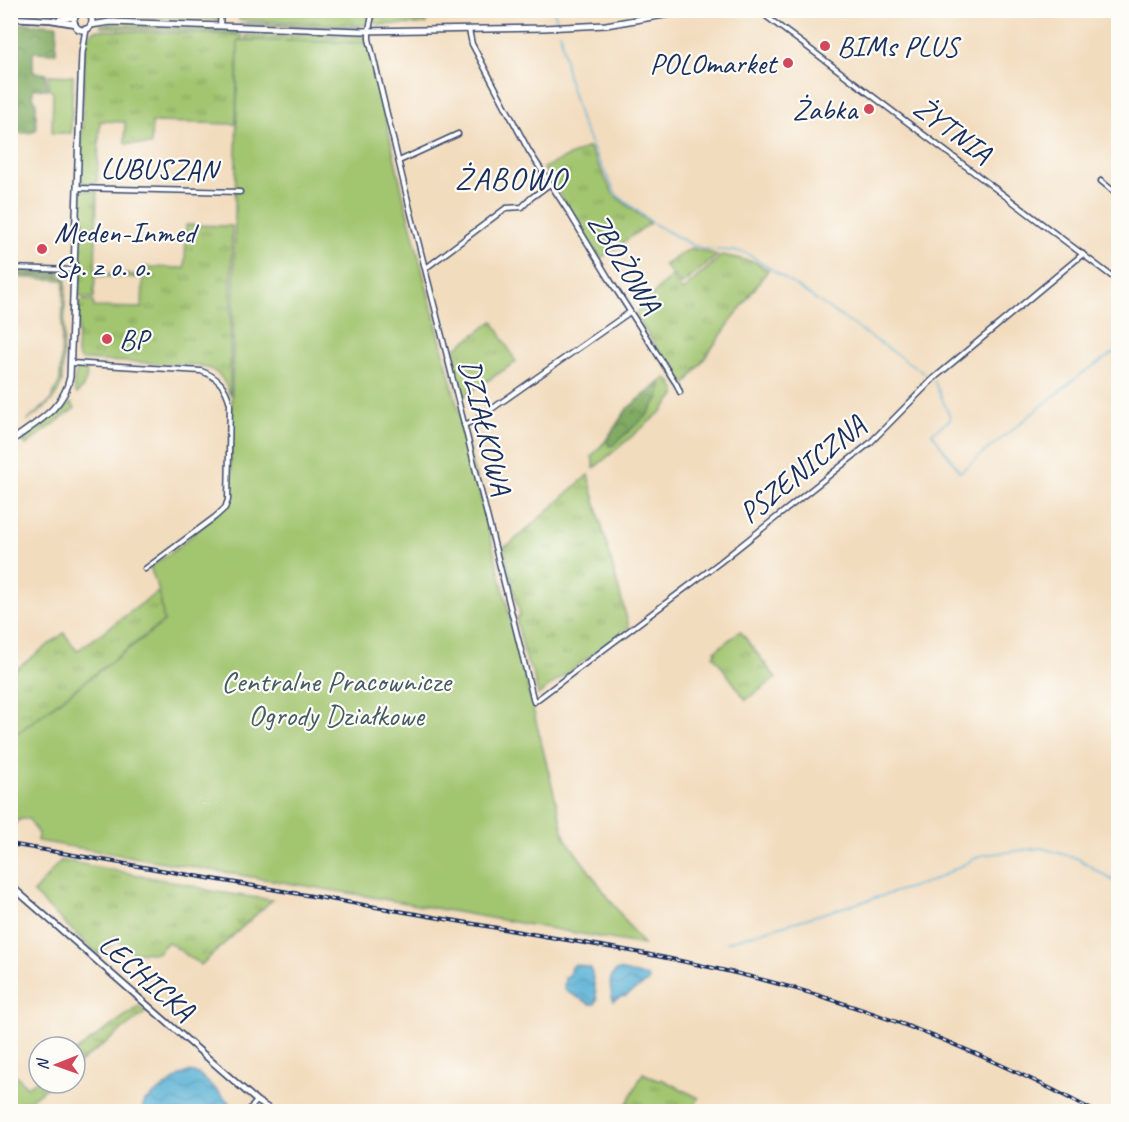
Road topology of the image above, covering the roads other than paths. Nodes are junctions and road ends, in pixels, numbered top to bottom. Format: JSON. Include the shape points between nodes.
{"nodes":[{"id":1,"x":221,"y":10,"type":"edge"},
{"id":2,"x":373,"y":10,"type":"edge"},
{"id":3,"x":693,"y":10,"type":"edge"},
{"id":4,"x":763,"y":10,"type":"edge"},
{"id":5,"x":83,"y":13,"type":"edge"},
{"id":6,"x":10,"y":18,"type":"edge"},
{"id":7,"x":51,"y":20,"type":"junction"},
{"id":8,"x":110,"y":22,"type":"junction"},
{"id":9,"x":220,"y":26,"type":"junction"},
{"id":10,"x":77,"y":27,"type":"junction"},
{"id":11,"x":89,"y":27,"type":"junction"},
{"id":12,"x":469,"y":30,"type":"junction"},
{"id":13,"x":369,"y":31,"type":"junction"},
{"id":14,"x":82,"y":53,"type":"junction"},
{"id":15,"x":458,"y":134,"type":"dead end"},
{"id":16,"x":399,"y":161,"type":"junction"},
{"id":17,"x":1101,"y":181,"type":"dead end"},
{"id":18,"x":550,"y":184,"type":"junction"},
{"id":19,"x":77,"y":188,"type":"junction"},
{"id":20,"x":240,"y":192,"type":"dead end"},
{"id":21,"x":1119,"y":195,"type":"edge"},
{"id":22,"x":1083,"y":254,"type":"junction"},
{"id":23,"x":10,"y":268,"type":"edge"},
{"id":24,"x":426,"y":268,"type":"junction"},
{"id":25,"x":74,"y":270,"type":"junction"},
{"id":26,"x":1119,"y":281,"type":"edge"},
{"id":27,"x":630,"y":312,"type":"junction"},
{"id":28,"x":71,"y":363,"type":"junction"},
{"id":29,"x":680,"y":392,"type":"dead end"},
{"id":30,"x":464,"y":425,"type":"junction"},
{"id":31,"x":10,"y":442,"type":"edge"},
{"id":32,"x":145,"y":568,"type":"dead end"},
{"id":33,"x":534,"y":702,"type":"joint"},
{"id":34,"x":10,"y":885,"type":"edge"},
{"id":35,"x":257,"y":1101,"type":"junction"},
{"id":36,"x":247,"y":1112,"type":"edge"},
{"id":37,"x":274,"y":1112,"type":"edge"}],
"edges":[{"from":1,"to":9,"type":"street"},
{"from":2,"to":13,"type":"street"},
{"from":3,"to":12,"type":"main road","via":[[595,26]]},
{"from":4,"to":22,"type":"street","name":"ŻYTNIA","via":[[767,17]]},
{"from":5,"to":7,"type":"street"},
{"from":5,"to":8,"type":"main road"},
{"from":5,"to":10,"type":"main road"},
{"from":5,"to":11,"type":"main road"},
{"from":6,"to":7,"type":"street"},
{"from":7,"to":10,"type":"street"},
{"from":8,"to":9,"type":"main road"},
{"from":8,"to":11,"type":"main road"},
{"from":9,"to":13,"type":"main road"},
{"from":10,"to":11,"type":"main road"},
{"from":10,"to":14,"type":"main road"},
{"from":11,"to":14,"type":"main road"},
{"from":12,"to":13,"type":"main road"},
{"from":12,"to":18,"type":"street","name":"ZBOŻOWA","via":[[472,44],[518,133]]},
{"from":13,"to":16,"type":"street","name":"DZIAŁKOWA"},
{"from":14,"to":19,"type":"main road"},
{"from":15,"to":16,"type":"street"},
{"from":16,"to":24,"type":"street","name":"DZIAŁKOWA"},
{"from":17,"to":21,"type":"street"},
{"from":18,"to":24,"type":"street","via":[[522,207],[506,208]]},
{"from":18,"to":27,"type":"street","name":"ZBOŻOWA"},
{"from":19,"to":20,"type":"street","name":"LUBUSZAN"},
{"from":19,"to":25,"type":"main road"},
{"from":22,"to":26,"type":"street","name":"ŻYTNIA"},
{"from":22,"to":33,"type":"street","name":"PSZENICZNA","via":[[933,379],[870,443]]},
{"from":23,"to":25,"type":"street"},
{"from":24,"to":30,"type":"street","name":"DZIAŁKOWA"},
{"from":25,"to":28,"type":"main road"},
{"from":27,"to":29,"type":"street","name":"ZBOŻOWA"},
{"from":27,"to":30,"type":"street"},
{"from":28,"to":31,"type":"main road","via":[[68,386],[59,403]]},
{"from":28,"to":32,"type":"street","via":[[201,370],[218,379],[228,394],[225,508]]},
{"from":30,"to":33,"type":"street","name":"DZIAŁKOWA"},
{"from":34,"to":35,"type":"street","name":"LECHICKA"},
{"from":35,"to":36,"type":"street"},
{"from":35,"to":37,"type":"street","name":"LECHICKA"}]}
